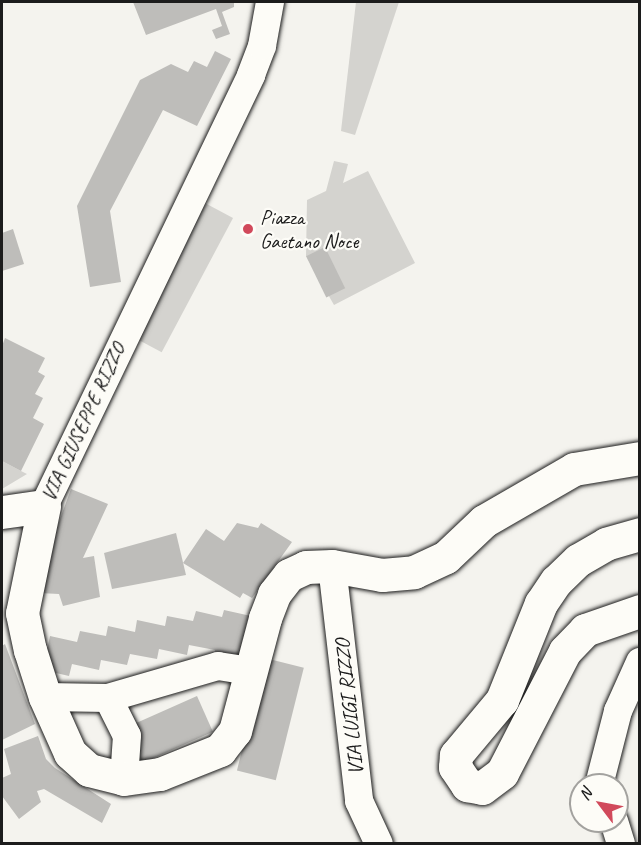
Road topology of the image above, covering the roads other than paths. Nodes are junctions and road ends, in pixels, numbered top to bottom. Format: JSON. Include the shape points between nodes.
{"nodes":[{"id":1,"x":270,"y":2,"type":"edge"},
{"id":2,"x":639,"y":458,"type":"edge"},
{"id":3,"x":44,"y":506,"type":"junction"},
{"id":4,"x":2,"y":512,"type":"edge"},
{"id":5,"x":639,"y":534,"type":"edge"},
{"id":6,"x":332,"y":566,"type":"junction"},
{"id":7,"x":639,"y":611,"type":"edge"},
{"id":8,"x":639,"y":662,"type":"edge"},
{"id":9,"x":248,"y":671,"type":"junction"},
{"id":10,"x":45,"y":697,"type":"junction"},
{"id":11,"x":108,"y":698,"type":"junction"},
{"id":12,"x":601,"y":773,"type":"edge"},
{"id":13,"x":124,"y":779,"type":"junction"},
{"id":14,"x":380,"y":843,"type":"edge"}],
"edges":[{"from":1,"to":3,"type":"street","name":"VIA GIUSEPPE RIZZO","via":[[262,46],[251,75]]},
{"from":2,"to":6,"type":"main road","name":"VIA GIUSEPPE RIZZO","via":[[574,469],[484,521],[446,556],[414,572],[382,574]]},
{"from":3,"to":4,"type":"main road"},
{"from":3,"to":10,"type":"main road","name":"VIA GIUSEPPE RIZZO","via":[[22,613]]},
{"from":5,"to":7,"type":"main road","via":[[606,544],[578,560],[551,588],[541,603],[502,700],[456,755],[454,767],[467,785],[482,788],[502,773],[565,651],[585,630]]},
{"from":6,"to":9,"type":"main road","name":"VIA GIUSEPPE RIZZO","via":[[306,567],[289,575],[274,594]]},
{"from":6,"to":14,"type":"street","name":"VIA LUIGI RIZZO","via":[[360,801]]},
{"from":8,"to":12,"type":"street","via":[[618,711]]},
{"from":9,"to":11,"type":"street","via":[[218,666]]},
{"from":9,"to":13,"type":"main road","name":"VIA GIUSEPPE RIZZO","via":[[234,731],[220,750],[160,774]]},
{"from":10,"to":11,"type":"street"},
{"from":10,"to":13,"type":"main road","name":"VIA GIUSEPPE RIZZO","via":[[70,753],[89,770]]},
{"from":11,"to":13,"type":"street","via":[[127,736]]}]}
